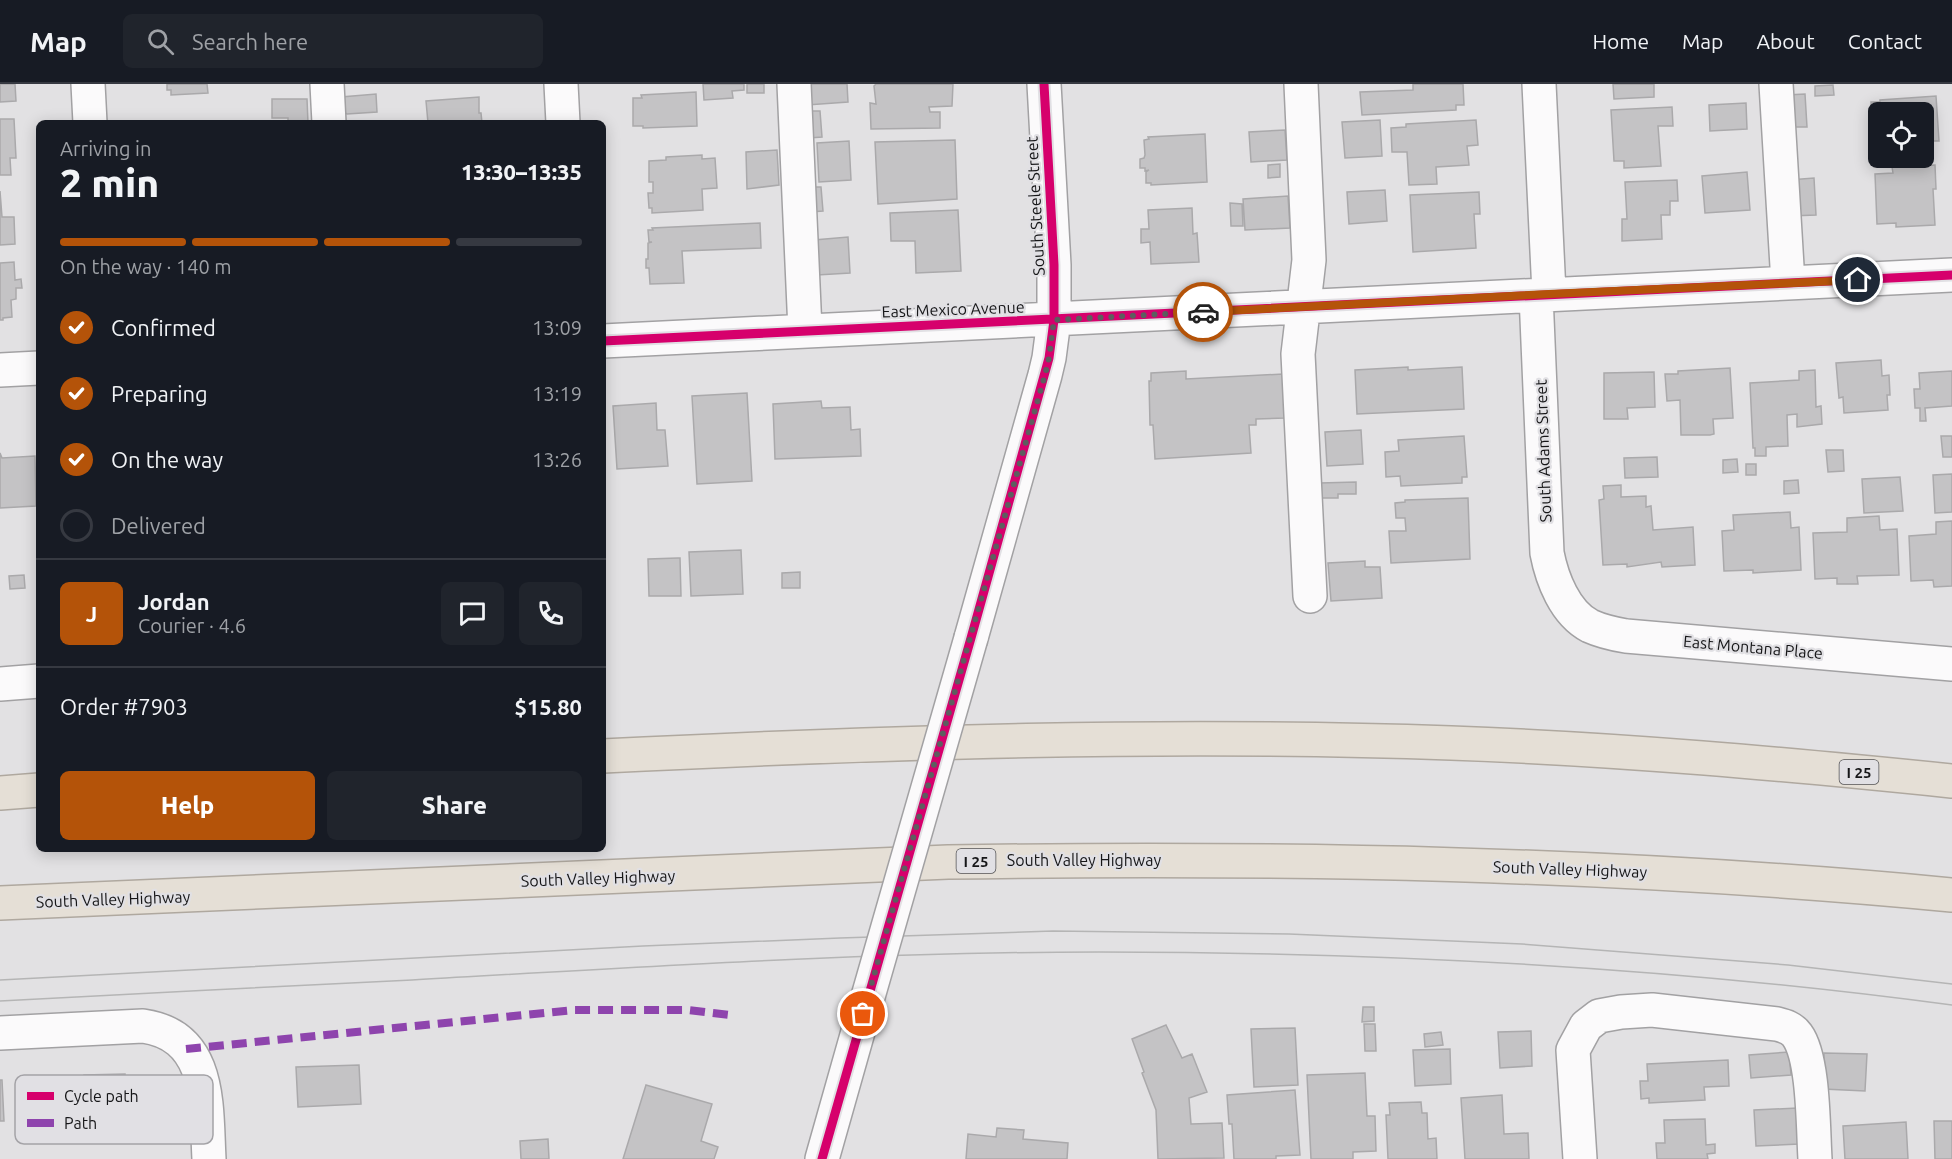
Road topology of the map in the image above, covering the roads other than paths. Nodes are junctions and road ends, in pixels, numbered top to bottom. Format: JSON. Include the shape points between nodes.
{"nodes":[{"id":1,"x":88,"y":84,"type":"edge"},
{"id":2,"x":327,"y":84,"type":"edge"},
{"id":3,"x":561,"y":84,"type":"edge"},
{"id":4,"x":794,"y":84,"type":"edge"},
{"id":5,"x":1044,"y":84,"type":"edge"},
{"id":6,"x":1301,"y":84,"type":"edge"},
{"id":7,"x":1539,"y":84,"type":"edge"},
{"id":8,"x":1776,"y":84,"type":"edge"},
{"id":9,"x":90,"y":120,"type":"edge"},
{"id":10,"x":328,"y":120,"type":"edge"},
{"id":11,"x":563,"y":120,"type":"edge"},
{"id":12,"x":1952,"y":275,"type":"edge"},
{"id":13,"x":1788,"y":283,"type":"junction"},
{"id":14,"x":1543,"y":294,"type":"junction"},
{"id":15,"x":1303,"y":306,"type":"junction"},
{"id":16,"x":1054,"y":320,"type":"junction"},
{"id":17,"x":805,"y":330,"type":"junction"},
{"id":18,"x":606,"y":340,"type":"edge"},
{"id":19,"x":36,"y":368,"type":"edge"},
{"id":20,"x":0,"y":370,"type":"edge"},
{"id":21,"x":1310,"y":596,"type":"dead end"},
{"id":22,"x":1566,"y":602,"type":"joint"},
{"id":23,"x":1952,"y":664,"type":"edge"},
{"id":24,"x":36,"y":681,"type":"edge"},
{"id":25,"x":0,"y":684,"type":"edge"},
{"id":26,"x":606,"y":756,"type":"edge"},
{"id":27,"x":1766,"y":764,"type":"junction"},
{"id":28,"x":1952,"y":769,"type":"edge"},
{"id":29,"x":1952,"y":781,"type":"edge"},
{"id":30,"x":36,"y":790,"type":"edge"},
{"id":31,"x":0,"y":792,"type":"edge"},
{"id":32,"x":1952,"y":895,"type":"edge"},
{"id":33,"x":0,"y":903,"type":"edge"},
{"id":34,"x":0,"y":1033,"type":"edge"},
{"id":35,"x":201,"y":1075,"type":"edge"},
{"id":36,"x":208,"y":1144,"type":"edge"},
{"id":37,"x":209,"y":1159,"type":"edge"},
{"id":38,"x":822,"y":1159,"type":"edge"},
{"id":39,"x":1580,"y":1159,"type":"edge"},
{"id":40,"x":1815,"y":1159,"type":"edge"}],
"edges":[{"from":1,"to":9,"type":"street"},
{"from":2,"to":10,"type":"street"},
{"from":3,"to":11,"type":"street"},
{"from":4,"to":17,"type":"street"},
{"from":5,"to":16,"type":"street","name":"South Steele Street"},
{"from":6,"to":15,"type":"street","via":[[1309,260]]},
{"from":7,"to":14,"type":"street","name":"South Adams Street"},
{"from":8,"to":13,"type":"street"},
{"from":12,"to":13,"type":"street","name":"East Mexico Avenue"},
{"from":13,"to":14,"type":"street","name":"East Mexico Avenue"},
{"from":14,"to":15,"type":"street","name":"East Mexico Avenue"},
{"from":14,"to":22,"type":"street","name":"South Adams Street","via":[[1547,553]]},
{"from":15,"to":16,"type":"street","name":"East Mexico Avenue"},
{"from":15,"to":21,"type":"street","via":[[1298,354]]},
{"from":16,"to":17,"type":"street","name":"East Mexico Avenue"},
{"from":16,"to":38,"type":"street","name":"South Steele Street","bridge":true,"via":[[1045,375]]},
{"from":17,"to":18,"type":"street","name":"East Mexico Avenue"},
{"from":19,"to":20,"type":"street"},
{"from":22,"to":23,"type":"street","name":"East Montana Place","via":[[1589,625],[1626,636]]},
{"from":24,"to":25,"type":"street"},
{"from":26,"to":27,"type":"highway","number":"I 25","via":[[871,745],[1205,739],[1459,743]]},
{"from":27,"to":28,"type":"highway"},
{"from":27,"to":29,"type":"highway","number":"I 25"},
{"from":30,"to":31,"type":"highway"},
{"from":32,"to":33,"type":"highway","name":"South Valley Highway","number":"I 25","via":[[1595,870],[1326,861],[1090,860],[948,862]]},
{"from":34,"to":35,"type":"street","via":[[153,1027],[177,1040],[197,1062]]},
{"from":36,"to":37,"type":"street"},
{"from":39,"to":40,"type":"street","via":[[1573,1050],[1586,1026],[1599,1016],[1652,1010],[1777,1023],[1796,1033],[1807,1057]]}]}
